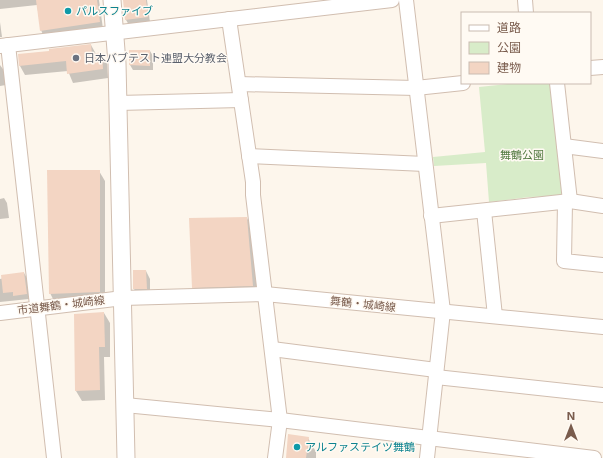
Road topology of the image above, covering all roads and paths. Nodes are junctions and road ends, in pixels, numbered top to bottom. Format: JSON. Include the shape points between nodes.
{"nodes":[{"id":1,"x":112,"y":0,"type":"edge"},
{"id":2,"x":392,"y":0,"type":"edge"},
{"id":3,"x":406,"y":0,"type":"edge"},
{"id":4,"x":525,"y":0,"type":"edge"},
{"id":5,"x":526,"y":12,"type":"edge"},
{"id":6,"x":229,"y":19,"type":"junction"},
{"id":7,"x":116,"y":32,"type":"junction"},
{"id":8,"x":4,"y":45,"type":"edge"},
{"id":9,"x":603,"y":67,"type":"edge"},
{"id":10,"x":591,"y":68,"type":"edge"},
{"id":11,"x":461,"y":83,"type":"edge"},
{"id":12,"x":239,"y":84,"type":"junction"},
{"id":13,"x":557,"y":84,"type":"edge"},
{"id":14,"x":416,"y":88,"type":"junction"},
{"id":15,"x":241,"y":100,"type":"junction"},
{"id":16,"x":118,"y":103,"type":"junction"},
{"id":17,"x":564,"y":146,"type":"junction"},
{"id":18,"x":603,"y":151,"type":"edge"},
{"id":19,"x":249,"y":156,"type":"junction"},
{"id":20,"x":425,"y":164,"type":"junction"},
{"id":21,"x":567,"y":202,"type":"junction"},
{"id":22,"x":603,"y":206,"type":"edge"},
{"id":23,"x":484,"y":211,"type":"junction"},
{"id":24,"x":431,"y":216,"type":"junction"},
{"id":25,"x":603,"y":266,"type":"edge"},
{"id":26,"x":265,"y":294,"type":"junction"},
{"id":27,"x":122,"y":298,"type":"junction"},
{"id":28,"x":37,"y":308,"type":"junction"},
{"id":29,"x":442,"y":311,"type":"junction"},
{"id":30,"x":0,"y":313,"type":"edge"},
{"id":31,"x":495,"y":316,"type":"junction"},
{"id":32,"x":603,"y":327,"type":"edge"},
{"id":33,"x":272,"y":349,"type":"junction"},
{"id":34,"x":436,"y":374,"type":"junction"},
{"id":35,"x":603,"y":395,"type":"edge"},
{"id":36,"x":125,"y":405,"type":"junction"},
{"id":37,"x":280,"y":420,"type":"junction"},
{"id":38,"x":429,"y":438,"type":"junction"},
{"id":39,"x":54,"y":458,"type":"edge"},
{"id":40,"x":126,"y":458,"type":"edge"},
{"id":41,"x":275,"y":458,"type":"edge"},
{"id":42,"x":427,"y":458,"type":"edge"},
{"id":43,"x":594,"y":458,"type":"edge"}],
"edges":[{"from":1,"to":7,"type":"street"},
{"from":2,"to":6,"type":"street"},
{"from":3,"to":14,"type":"street"},
{"from":4,"to":5,"type":"street"},
{"from":6,"to":7,"type":"street"},
{"from":6,"to":12,"type":"street"},
{"from":7,"to":8,"type":"street"},
{"from":7,"to":16,"type":"street"},
{"from":8,"to":28,"type":"street"},
{"from":9,"to":10,"type":"street"},
{"from":11,"to":14,"type":"street"},
{"from":12,"to":14,"type":"street"},
{"from":12,"to":15,"type":"street"},
{"from":13,"to":17,"type":"street"},
{"from":14,"to":20,"type":"street"},
{"from":15,"to":16,"type":"street"},
{"from":15,"to":19,"type":"street"},
{"from":16,"to":27,"type":"street"},
{"from":17,"to":18,"type":"street"},
{"from":17,"to":21,"type":"street"},
{"from":19,"to":20,"type":"street"},
{"from":19,"to":26,"type":"street"},
{"from":20,"to":24,"type":"street"},
{"from":21,"to":22,"type":"street"},
{"from":21,"to":23,"type":"street"},
{"from":21,"to":25,"type":"street","via":[[564,261]]},
{"from":23,"to":24,"type":"street"},
{"from":23,"to":31,"type":"street"},
{"from":24,"to":29,"type":"street"},
{"from":26,"to":27,"type":"street","name":"舞鶴・城崎線"},
{"from":26,"to":29,"type":"street","name":"舞鶴・城崎線"},
{"from":26,"to":33,"type":"street"},
{"from":27,"to":28,"type":"street","name":"市道舞鶴・城崎線"},
{"from":27,"to":36,"type":"street"},
{"from":28,"to":30,"type":"street","name":"市道舞鶴・城崎線"},
{"from":28,"to":39,"type":"street"},
{"from":29,"to":31,"type":"street","name":"舞鶴・城崎線"},
{"from":29,"to":34,"type":"street"},
{"from":31,"to":32,"type":"street","name":"舞鶴・城崎線"},
{"from":33,"to":34,"type":"street"},
{"from":33,"to":37,"type":"street"},
{"from":34,"to":35,"type":"street"},
{"from":34,"to":38,"type":"street"},
{"from":36,"to":37,"type":"street"},
{"from":36,"to":40,"type":"street"},
{"from":37,"to":38,"type":"street"},
{"from":37,"to":41,"type":"street"},
{"from":38,"to":42,"type":"street"},
{"from":38,"to":43,"type":"street"}]}
